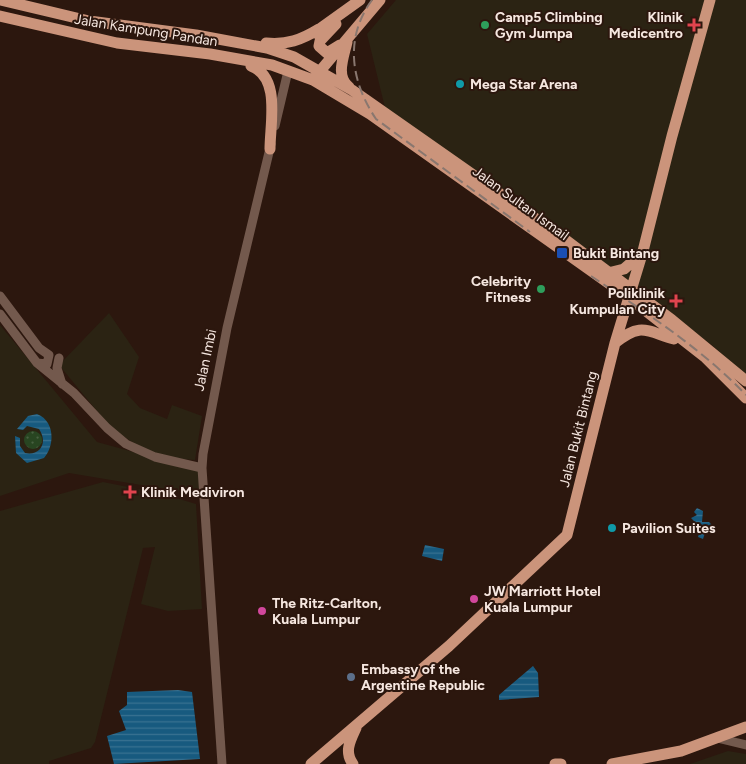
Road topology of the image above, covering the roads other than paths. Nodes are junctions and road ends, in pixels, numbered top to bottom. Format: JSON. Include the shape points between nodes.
{"nodes":[{"id":1,"x":1,"y":0,"type":"edge"},
{"id":2,"x":380,"y":0,"type":"edge"},
{"id":3,"x":710,"y":0,"type":"edge"},
{"id":4,"x":358,"y":2,"type":"edge"},
{"id":5,"x":0,"y":18,"type":"edge"},
{"id":6,"x":319,"y":29,"type":"junction"},
{"id":7,"x":196,"y":35,"type":"junction"},
{"id":8,"x":347,"y":40,"type":"junction"},
{"id":9,"x":210,"y":54,"type":"junction"},
{"id":10,"x":223,"y":56,"type":"junction"},
{"id":11,"x":294,"y":57,"type":"junction"},
{"id":12,"x":288,"y":70,"type":"junction"},
{"id":13,"x":316,"y":76,"type":"junction"},
{"id":14,"x":352,"y":90,"type":"junction"},
{"id":15,"x":270,"y":150,"type":"junction"},
{"id":16,"x":643,"y":251,"type":"junction"},
{"id":17,"x":608,"y":273,"type":"junction"},
{"id":18,"x":629,"y":293,"type":"junction"},
{"id":19,"x":0,"y":296,"type":"edge"},
{"id":20,"x":0,"y":314,"type":"edge"},
{"id":21,"x":684,"y":342,"type":"junction"},
{"id":22,"x":615,"y":343,"type":"junction"},
{"id":23,"x":59,"y":358,"type":"dead end"},
{"id":24,"x":37,"y":363,"type":"junction"},
{"id":25,"x":746,"y":381,"type":"edge"},
{"id":26,"x":62,"y":384,"type":"junction"},
{"id":27,"x":746,"y":398,"type":"edge"},
{"id":28,"x":202,"y":468,"type":"junction"},
{"id":29,"x":358,"y":724,"type":"junction"},
{"id":30,"x":746,"y":728,"type":"edge"},
{"id":31,"x":717,"y":738,"type":"junction"},
{"id":32,"x":746,"y":745,"type":"edge"},
{"id":33,"x":222,"y":764,"type":"edge"},
{"id":34,"x":311,"y":764,"type":"edge"},
{"id":35,"x":353,"y":764,"type":"edge"},
{"id":36,"x":555,"y":764,"type":"edge"},
{"id":37,"x":561,"y":764,"type":"edge"},
{"id":38,"x":615,"y":764,"type":"edge"}],
"edges":[{"from":1,"to":7,"type":"main road","name":"Jalan Kampung Pandan","via":[[89,21]]},
{"from":2,"to":8,"type":"main road"},
{"from":3,"to":16,"type":"main road","name":"Jalan Bukit Bintang"},
{"from":4,"to":6,"type":"main road","name":"Jalan Imbi"},
{"from":4,"to":8,"type":"main road","via":[[325,34],[319,46],[327,52]]},
{"from":5,"to":9,"type":"main road","name":"Jalan Kampung Pandan","via":[[117,43]]},
{"from":6,"to":7,"type":"main road","via":[[298,41],[284,44],[205,31]]},
{"from":6,"to":11,"type":"main road","name":"Jalan Imbi"},
{"from":7,"to":9,"type":"main road","via":[[202,41],[240,49],[243,53],[242,56]]},
{"from":7,"to":11,"type":"main road","name":"Jalan Kampung Pandan","via":[[266,48]]},
{"from":8,"to":13,"type":"main road"},
{"from":8,"to":14,"type":"main road","via":[[342,75],[344,84]]},
{"from":9,"to":10,"type":"main road","name":"Jalan Kampung Pandan"},
{"from":10,"to":12,"type":"main road","name":"Jalan Kampung Pandan"},
{"from":10,"to":15,"type":"main road","via":[[260,69],[267,77],[271,89]]},
{"from":11,"to":12,"type":"main road","name":"Jalan Imbi"},
{"from":11,"to":13,"type":"main road"},
{"from":12,"to":13,"type":"main road","name":"Jalan Sultan Ismail"},
{"from":12,"to":15,"type":"street","name":"Jalan Imbi"},
{"from":13,"to":14,"type":"main road","name":"Jalan Sultan Ismail"},
{"from":13,"to":18,"type":"main road","name":"Jalan Sultan Ismail"},
{"from":14,"to":17,"type":"main road","name":"Jalan Sultan Ismail"},
{"from":15,"to":28,"type":"street","name":"Jalan Imbi","via":[[210,411]]},
{"from":16,"to":17,"type":"main road","via":[[624,269]]},
{"from":16,"to":18,"type":"main road","name":"Jalan Bukit Bintang"},
{"from":17,"to":18,"type":"main road","name":"Jalan Sultan Ismail"},
{"from":18,"to":21,"type":"main road","name":"Jalan Sultan Ismail"},
{"from":18,"to":22,"type":"main road","name":"Jalan Bukit Bintang"},
{"from":18,"to":25,"type":"main road","name":"Jalan Sultan Ismail"},
{"from":19,"to":24,"type":"street","via":[[39,348],[48,355],[47,364]]},
{"from":20,"to":24,"type":"street"},
{"from":21,"to":22,"type":"main road","via":[[641,328]]},
{"from":21,"to":27,"type":"main road","name":"Jalan Sultan Ismail","via":[[706,358]]},
{"from":22,"to":29,"type":"main road","name":"Jalan Bukit Bintang","via":[[564,539],[449,646]]},
{"from":23,"to":26,"type":"street","via":[[57,368]]},
{"from":24,"to":26,"type":"street"},
{"from":26,"to":28,"type":"street","via":[[126,444],[155,457]]},
{"from":28,"to":33,"type":"street","name":"Jalan Imbi"},
{"from":29,"to":34,"type":"main road","name":"Jalan Bukit Bintang"},
{"from":29,"to":35,"type":"main road","via":[[348,746]]},
{"from":30,"to":31,"type":"main road"},
{"from":31,"to":32,"type":"street"},
{"from":31,"to":38,"type":"main road","via":[[681,751]]},
{"from":36,"to":37,"type":"main road"}]}
